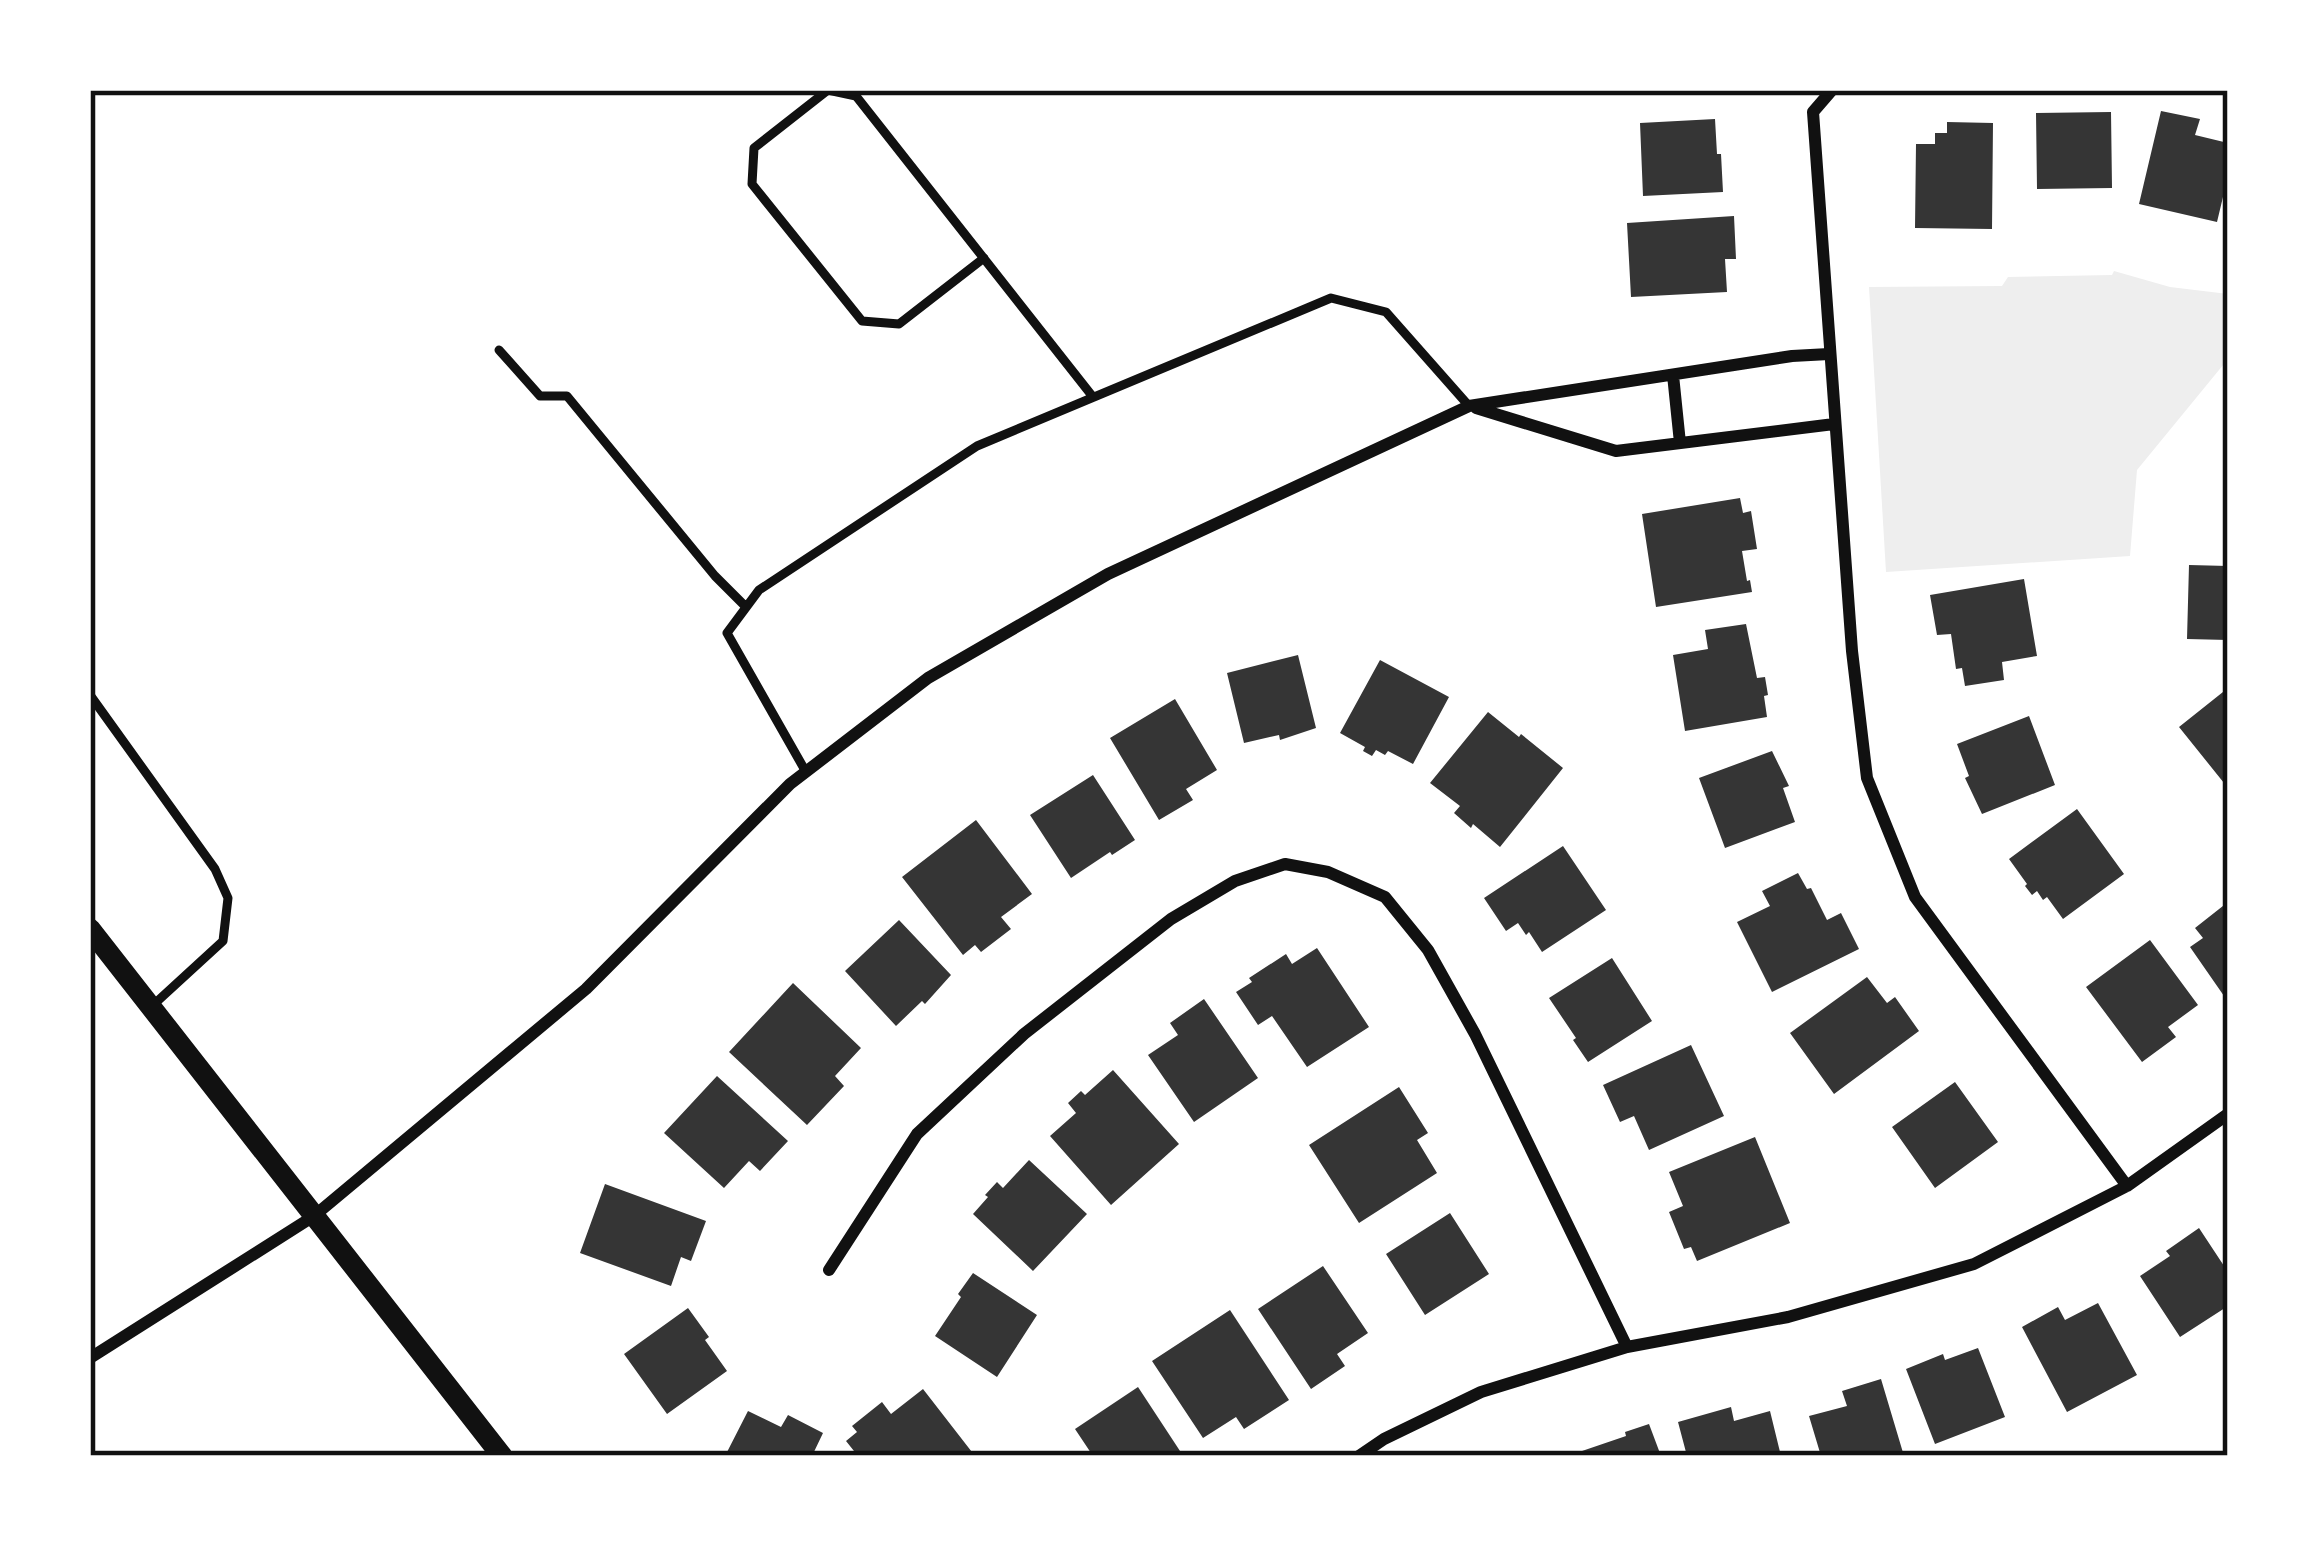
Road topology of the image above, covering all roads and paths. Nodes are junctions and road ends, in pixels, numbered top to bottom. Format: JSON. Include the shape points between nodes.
{"nodes":[{"id":1,"x":1832,"y":90,"type":"edge"},
{"id":2,"x":984,"y":258,"type":"junction"},
{"id":3,"x":500,"y":350,"type":"dead end"},
{"id":4,"x":1829,"y":354,"type":"junction"},
{"id":5,"x":1673,"y":375,"type":"junction"},
{"id":6,"x":1093,"y":398,"type":"junction"},
{"id":7,"x":1469,"y":406,"type":"junction"},
{"id":8,"x":1834,"y":424,"type":"junction"},
{"id":9,"x":1680,"y":443,"type":"junction"},
{"id":10,"x":746,"y":608,"type":"junction"},
{"id":11,"x":90,"y":695,"type":"edge"},
{"id":12,"x":806,"y":772,"type":"junction"},
{"id":13,"x":90,"y":929,"type":"edge"},
{"id":14,"x":151,"y":1006,"type":"junction"},
{"id":15,"x":2228,"y":1114,"type":"edge"},
{"id":16,"x":2127,"y":1186,"type":"junction"},
{"id":17,"x":314,"y":1216,"type":"junction"},
{"id":18,"x":829,"y":1270,"type":"dead end"},
{"id":19,"x":1627,"y":1347,"type":"junction"},
{"id":20,"x":90,"y":1358,"type":"edge"},
{"id":21,"x":502,"y":1456,"type":"edge"},
{"id":22,"x":1359,"y":1456,"type":"edge"}],
"edges":[{"from":1,"to":4,"type":"street","via":[[1813,112]]},
{"from":2,"to":2,"type":"lane","via":[[856,96],[829,90],[754,148],[752,184],[862,321],[899,324]]},
{"from":2,"to":6,"type":"lane"},
{"from":3,"to":10,"type":"lane","via":[[540,396],[567,396]]},
{"from":4,"to":5,"type":"street"},
{"from":4,"to":8,"type":"street"},
{"from":5,"to":7,"type":"street"},
{"from":5,"to":9,"type":"street"},
{"from":6,"to":7,"type":"lane","via":[[1331,298],[1386,312]]},
{"from":6,"to":10,"type":"lane","via":[[977,446],[759,590]]},
{"from":7,"to":9,"type":"street","via":[[1616,451]]},
{"from":7,"to":12,"type":"street","via":[[1108,574],[928,678]]},
{"from":8,"to":9,"type":"street"},
{"from":8,"to":16,"type":"street","via":[[1867,778],[1915,897]]},
{"from":10,"to":12,"type":"lane","via":[[727,633]]},
{"from":11,"to":14,"type":"lane","via":[[228,898],[224,940]]},
{"from":12,"to":17,"type":"street","via":[[586,989]]},
{"from":13,"to":14,"type":"street"},
{"from":14,"to":17,"type":"street"},
{"from":15,"to":16,"type":"street"},
{"from":16,"to":19,"type":"street","via":[[1974,1264],[1788,1317]]},
{"from":17,"to":20,"type":"street"},
{"from":17,"to":21,"type":"street"},
{"from":18,"to":19,"type":"street","via":[[917,1134],[1024,1034],[1171,919],[1235,881],[1285,864],[1328,872],[1384,897],[1428,950]]},
{"from":19,"to":22,"type":"street","via":[[1481,1392]]}]}
